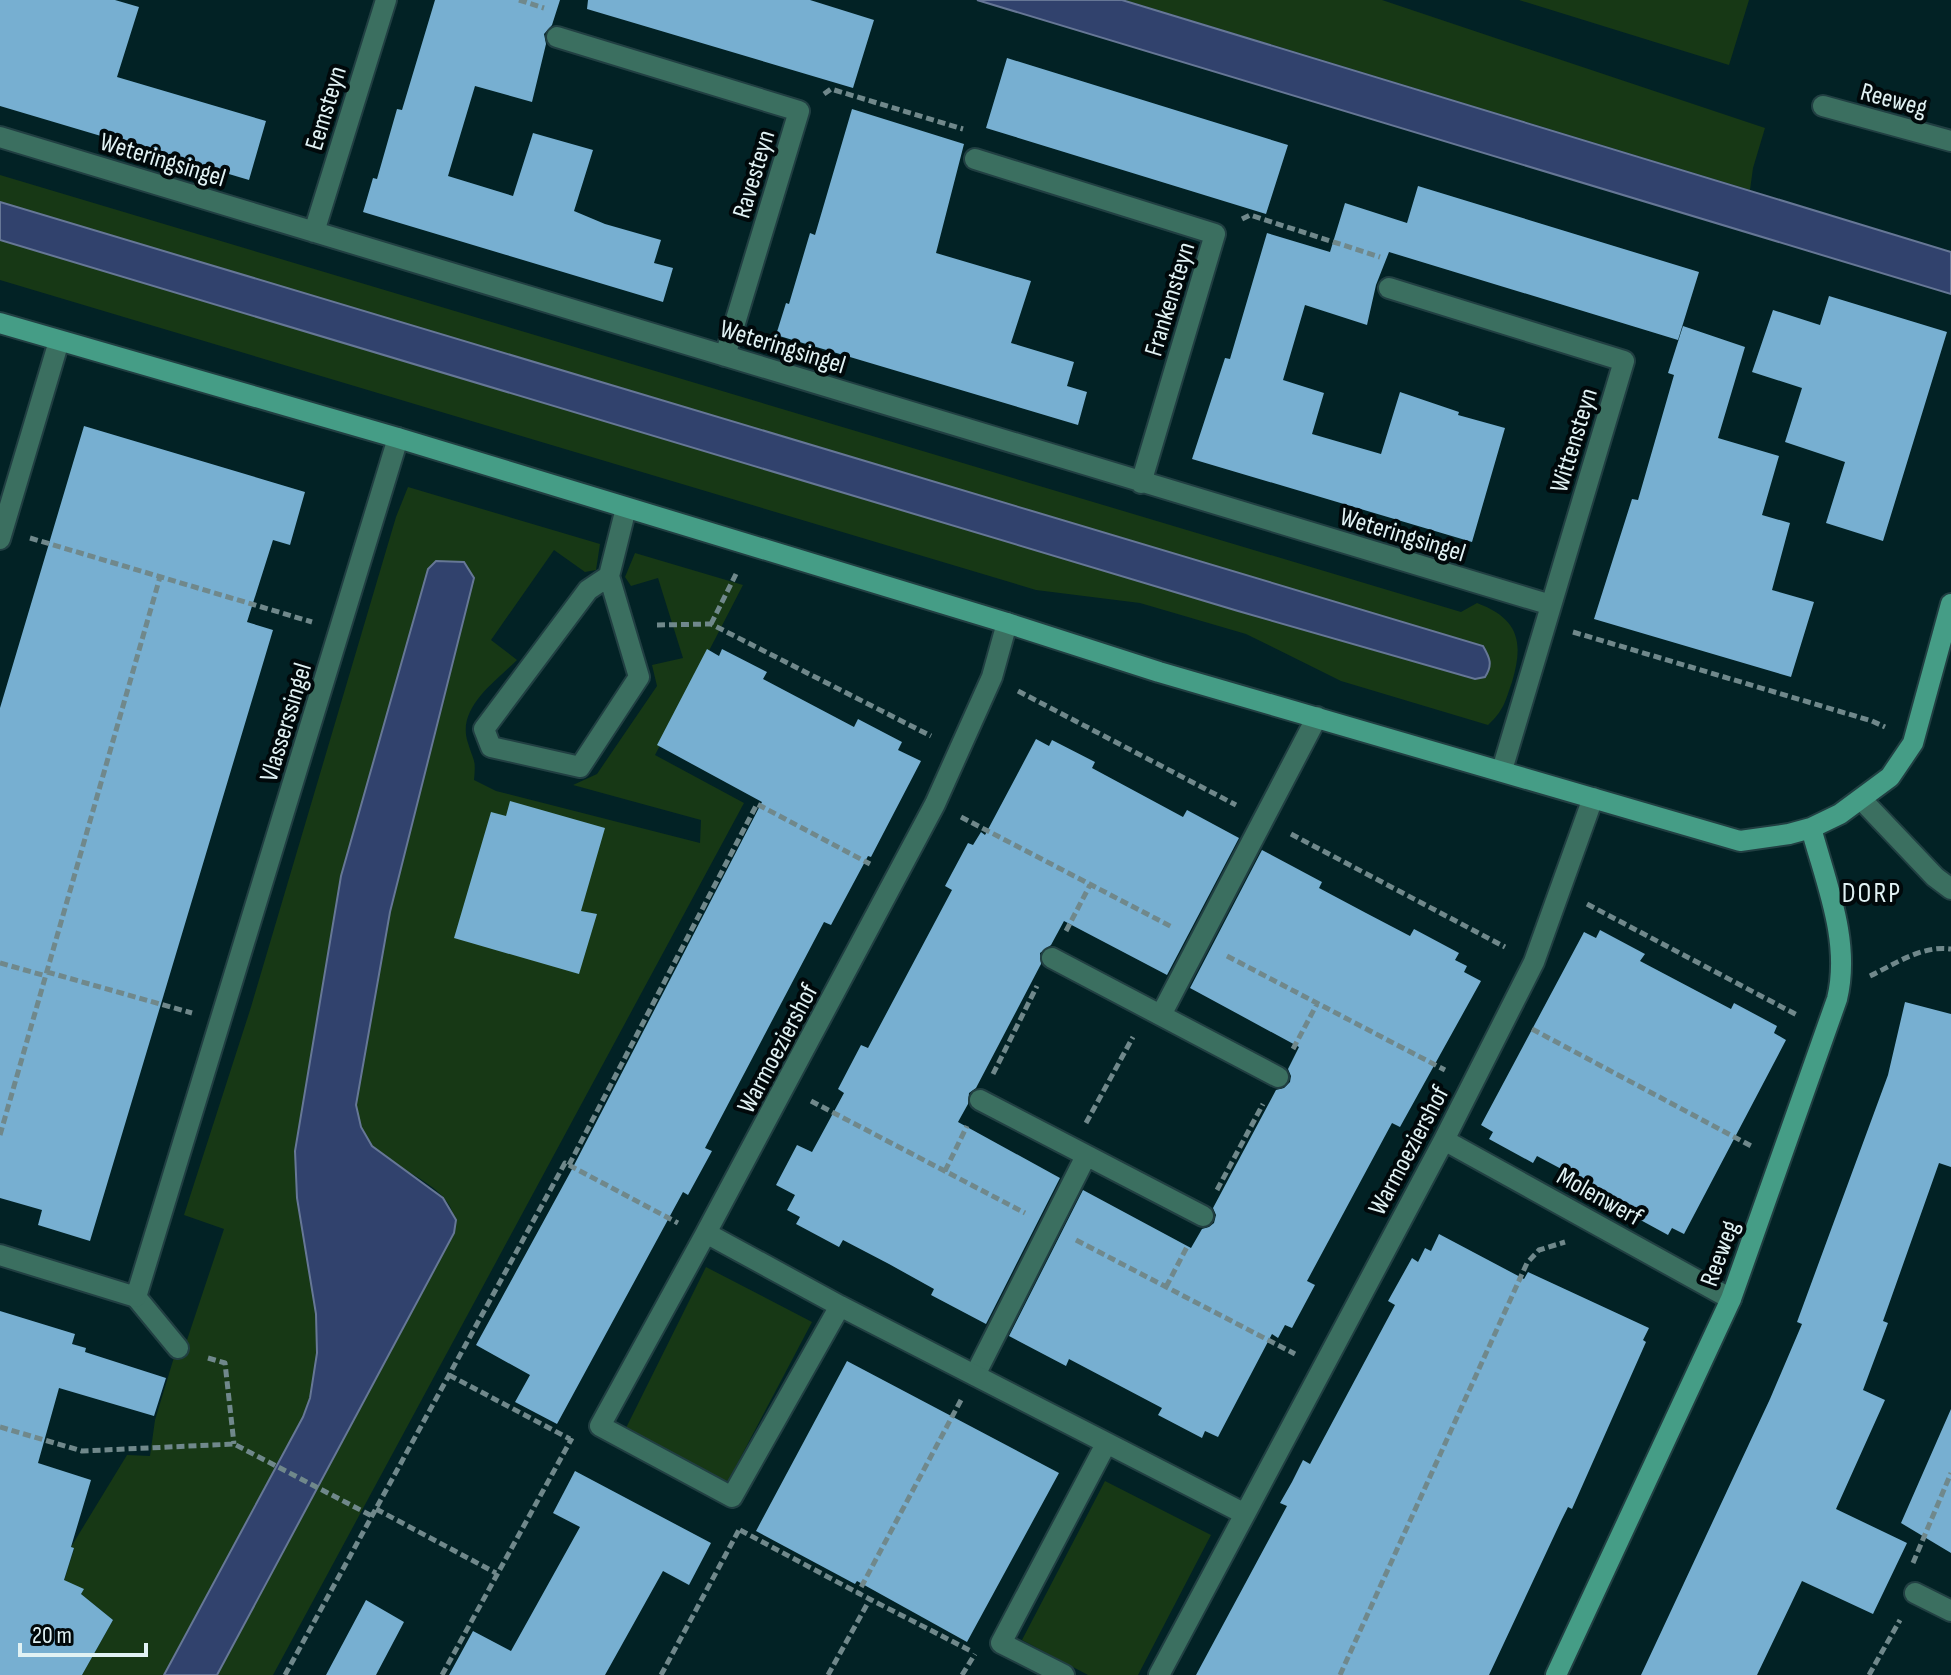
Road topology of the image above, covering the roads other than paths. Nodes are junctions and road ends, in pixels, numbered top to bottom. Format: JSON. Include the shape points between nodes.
{"nodes":[{"id":1,"x":386,"y":0,"type":"edge"},
{"id":2,"x":557,"y":37,"type":"dead end"},
{"id":3,"x":1823,"y":106,"type":"dead end"},
{"id":4,"x":0,"y":137,"type":"edge"},
{"id":5,"x":1951,"y":141,"type":"edge"},
{"id":6,"x":975,"y":159,"type":"road end"},
{"id":7,"x":314,"y":232,"type":"junction"},
{"id":8,"x":1389,"y":288,"type":"road end"},
{"id":9,"x":0,"y":323,"type":"edge"},
{"id":10,"x":59,"y":341,"type":"junction"},
{"id":11,"x":725,"y":356,"type":"junction"},
{"id":12,"x":398,"y":438,"type":"junction"},
{"id":13,"x":1141,"y":483,"type":"junction"},
{"id":14,"x":626,"y":508,"type":"junction"},
{"id":15,"x":1,"y":534,"type":"edge"},
{"id":16,"x":609,"y":576,"type":"junction"},
{"id":17,"x":1951,"y":604,"type":"edge"},
{"id":18,"x":1548,"y":614,"type":"junction"},
{"id":19,"x":1007,"y":623,"type":"junction"},
{"id":20,"x":1317,"y":717,"type":"junction"},
{"id":21,"x":1502,"y":770,"type":"junction"},
{"id":22,"x":1593,"y":798,"type":"junction"},
{"id":23,"x":1861,"y":799,"type":"junction"},
{"id":24,"x":1811,"y":828,"type":"junction"},
{"id":25,"x":1951,"y":889,"type":"edge"},
{"id":26,"x":1052,"y":958,"type":"road end"},
{"id":27,"x":1155,"y":1012,"type":"junction"},
{"id":28,"x":1278,"y":1077,"type":"road end"},
{"id":29,"x":980,"y":1100,"type":"road end"},
{"id":30,"x":1444,"y":1140,"type":"junction"},
{"id":31,"x":1080,"y":1152,"type":"junction"},
{"id":32,"x":1203,"y":1216,"type":"road end"},
{"id":33,"x":705,"y":1235,"type":"junction"},
{"id":34,"x":0,"y":1255,"type":"edge"},
{"id":35,"x":136,"y":1297,"type":"junction"},
{"id":36,"x":1731,"y":1299,"type":"junction"},
{"id":37,"x":840,"y":1306,"type":"junction"},
{"id":38,"x":178,"y":1348,"type":"road end"},
{"id":39,"x":975,"y":1375,"type":"junction"},
{"id":40,"x":1106,"y":1444,"type":"junction"},
{"id":41,"x":1245,"y":1514,"type":"junction"},
{"id":42,"x":1915,"y":1593,"type":"road end"},
{"id":43,"x":1951,"y":1611,"type":"edge"},
{"id":44,"x":1064,"y":1675,"type":"edge"},
{"id":45,"x":1159,"y":1675,"type":"edge"},
{"id":46,"x":1556,"y":1675,"type":"edge"}],
"edges":[{"from":1,"to":7,"type":"street","name":"Eemsteyn"},
{"from":2,"to":11,"type":"street","name":"Ravesteyn","via":[[799,111]]},
{"from":3,"to":5,"type":"street","name":"Reeweg"},
{"from":4,"to":7,"type":"street","name":"Weteringsingel"},
{"from":6,"to":13,"type":"street","name":"Frankensteyn","via":[[1215,234]]},
{"from":7,"to":11,"type":"street","name":"Weteringsingel"},
{"from":8,"to":18,"type":"street","name":"Wittensteyn","via":[[1624,361]]},
{"from":9,"to":10,"type":"main road"},
{"from":10,"to":12,"type":"main road"},
{"from":10,"to":15,"type":"street"},
{"from":11,"to":13,"type":"street","name":"Weteringsingel"},
{"from":12,"to":14,"type":"main road"},
{"from":12,"to":35,"type":"street","name":"Vlasserssingel"},
{"from":13,"to":18,"type":"street","name":"Weteringsingel"},
{"from":14,"to":16,"type":"street"},
{"from":14,"to":19,"type":"main road"},
{"from":16,"to":16,"type":"street","via":[[588,590],[484,729],[491,747],[580,767],[639,677]]},
{"from":17,"to":23,"type":"main road","via":[[1913,743],[1890,777]]},
{"from":18,"to":21,"type":"street","name":"Wittensteyn"},
{"from":19,"to":20,"type":"main road"},
{"from":19,"to":33,"type":"street","name":"Warmoeziershof","via":[[992,677],[961,751]]},
{"from":20,"to":21,"type":"main road"},
{"from":20,"to":27,"type":"street"},
{"from":21,"to":22,"type":"main road"},
{"from":22,"to":24,"type":"main road","via":[[1740,841]]},
{"from":22,"to":30,"type":"street","name":"Warmoeziershof","via":[[1534,962]]},
{"from":23,"to":24,"type":"main road"},
{"from":23,"to":25,"type":"street"},
{"from":24,"to":36,"type":"main road","name":"Reeweg","via":[[1836,919],[1842,980]]},
{"from":26,"to":27,"type":"street"},
{"from":27,"to":28,"type":"street"},
{"from":29,"to":31,"type":"street"},
{"from":30,"to":36,"type":"street","name":"Molenwerf"},
{"from":30,"to":41,"type":"street","name":"Warmoeziershof"},
{"from":31,"to":32,"type":"street"},
{"from":31,"to":39,"type":"street"},
{"from":33,"to":37,"type":"street"},
{"from":33,"to":37,"type":"street","name":"Warmoeziershof","via":[[600,1426],[732,1497]]},
{"from":34,"to":35,"type":"street"},
{"from":35,"to":38,"type":"street"},
{"from":36,"to":46,"type":"main road","name":"Reeweg"},
{"from":37,"to":39,"type":"street"},
{"from":39,"to":40,"type":"street"},
{"from":40,"to":41,"type":"street"},
{"from":40,"to":44,"type":"street","via":[[1001,1643]]},
{"from":41,"to":45,"type":"street","name":"Warmoeziershof"},
{"from":42,"to":43,"type":"street"}]}
